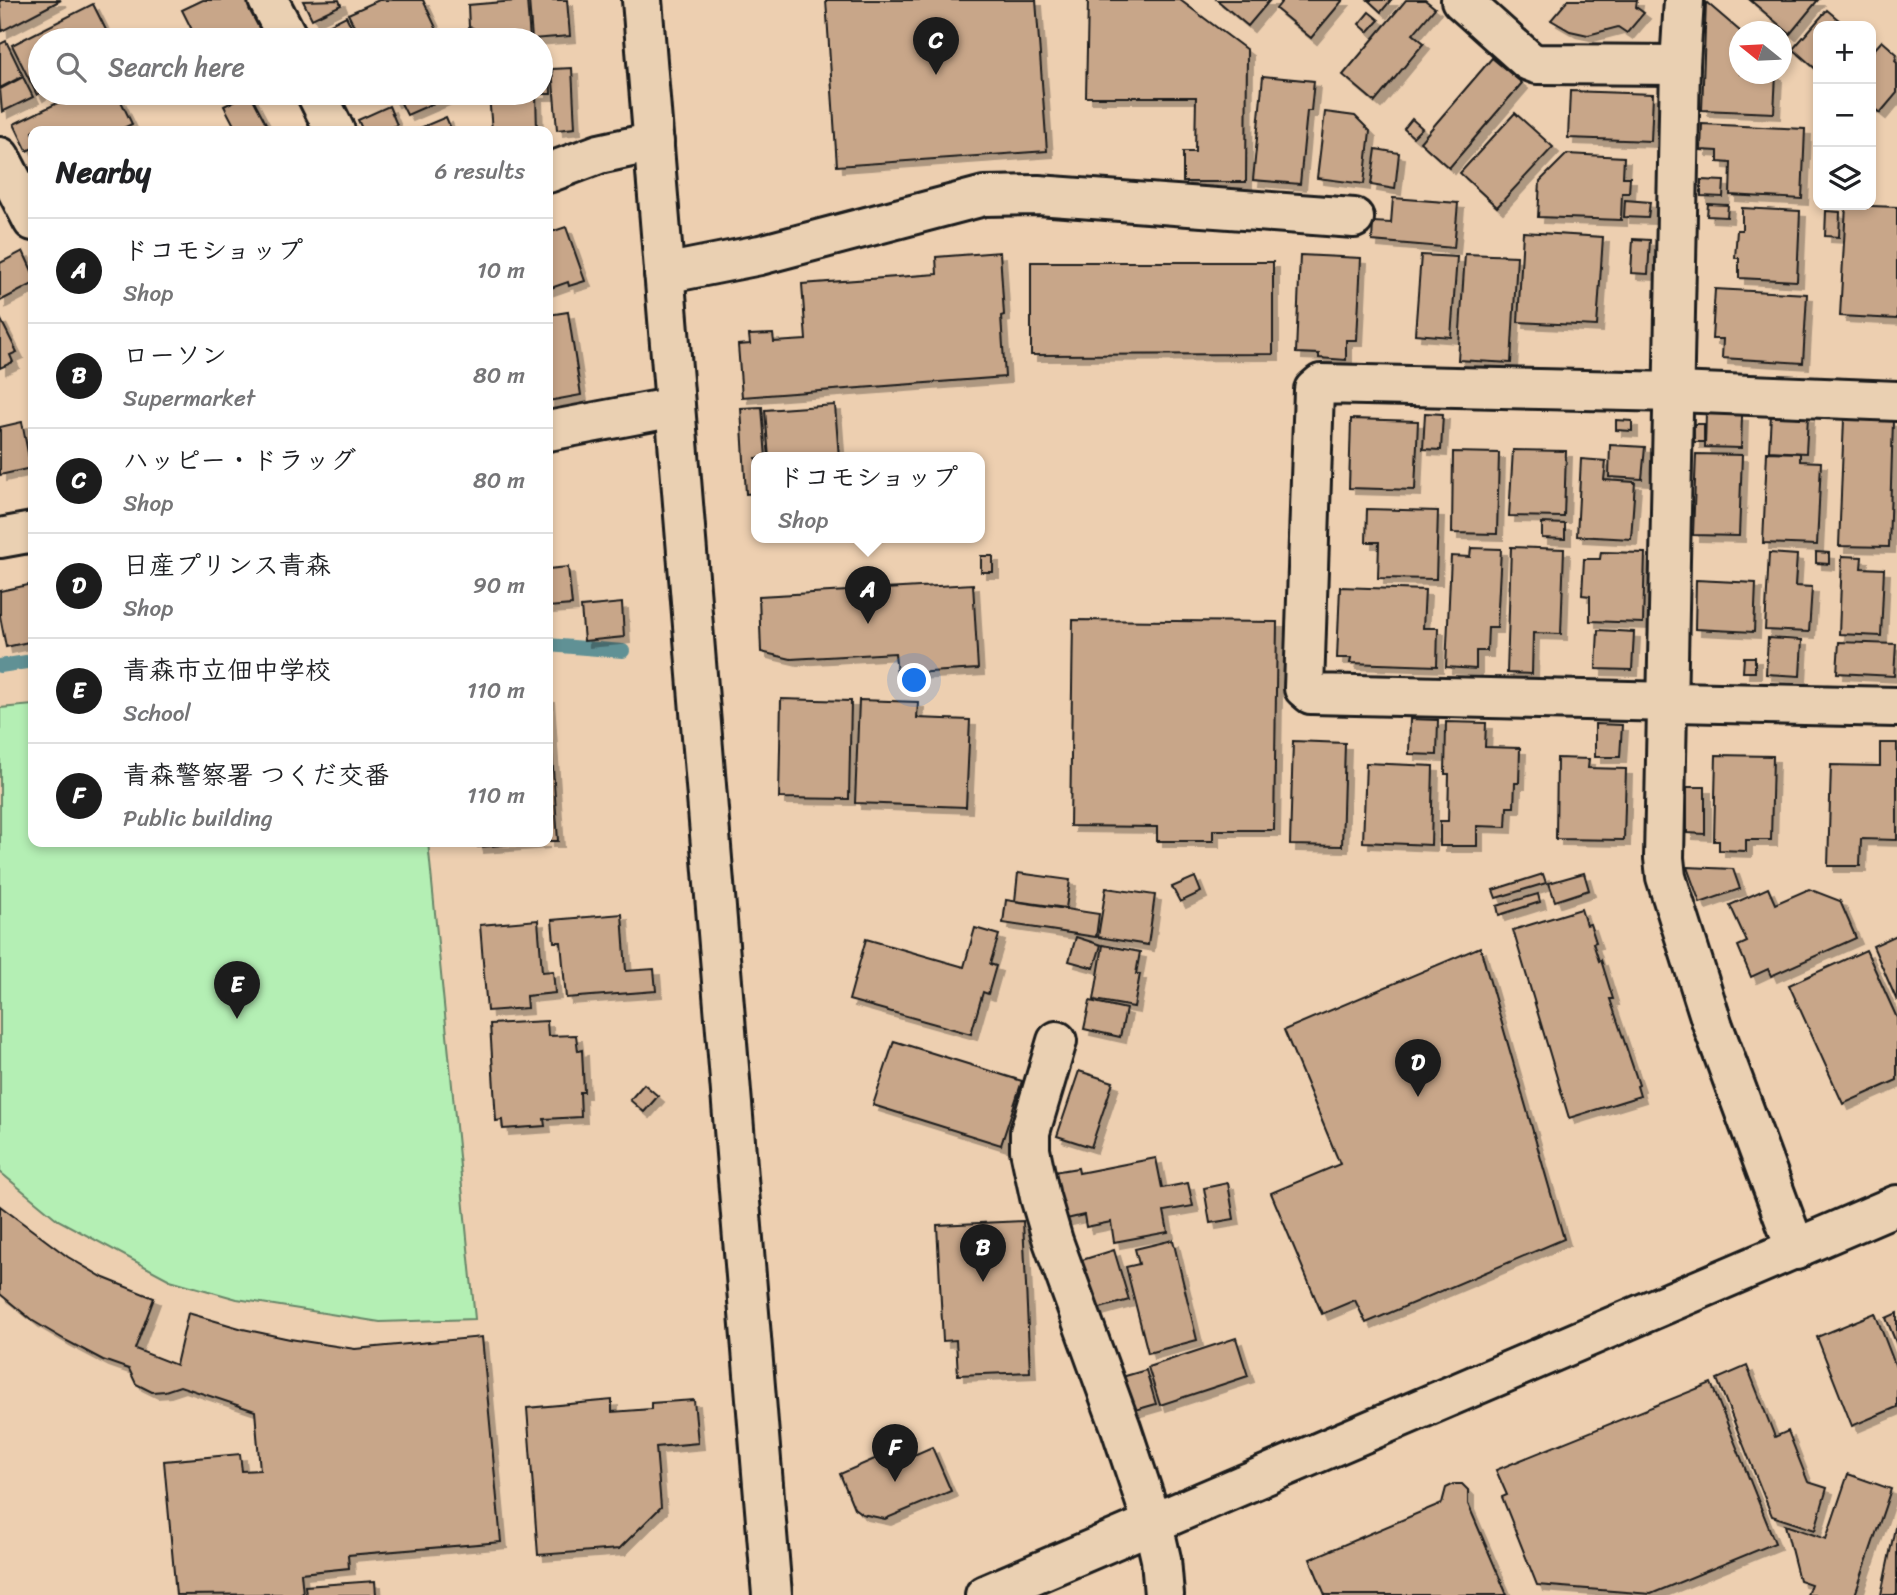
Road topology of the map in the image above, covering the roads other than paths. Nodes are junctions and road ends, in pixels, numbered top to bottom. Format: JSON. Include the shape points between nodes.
{"nodes":[{"id":1,"x":268,"y":0,"type":"edge"},
{"id":2,"x":642,"y":0,"type":"edge"},
{"id":3,"x":1461,"y":0,"type":"edge"},
{"id":4,"x":1684,"y":0,"type":"edge"},
{"id":5,"x":283,"y":28,"type":"edge"},
{"id":6,"x":1680,"y":65,"type":"junction"},
{"id":7,"x":322,"y":105,"type":"edge"},
{"id":8,"x":332,"y":126,"type":"edge"},
{"id":9,"x":654,"y":142,"type":"junction"},
{"id":10,"x":0,"y":157,"type":"edge"},
{"id":11,"x":553,"y":171,"type":"edge"},
{"id":12,"x":28,"y":211,"type":"edge"},
{"id":13,"x":1354,"y":218,"type":"dead end"},
{"id":14,"x":664,"y":274,"type":"junction"},
{"id":15,"x":1675,"y":392,"type":"junction"},
{"id":16,"x":1897,"y":401,"type":"edge"},
{"id":17,"x":675,"y":407,"type":"junction"},
{"id":18,"x":553,"y":429,"type":"edge"},
{"id":19,"x":28,"y":533,"type":"edge"},
{"id":20,"x":0,"y":538,"type":"edge"},
{"id":21,"x":1667,"y":703,"type":"junction"},
{"id":22,"x":1897,"y":707,"type":"edge"},
{"id":23,"x":1057,"y":1041,"type":"dead end"},
{"id":24,"x":1897,"y":1205,"type":"edge"},
{"id":25,"x":1796,"y":1250,"type":"junction"},
{"id":26,"x":1153,"y":1524,"type":"junction"},
{"id":27,"x":772,"y":1595,"type":"edge"},
{"id":28,"x":985,"y":1595,"type":"edge"},
{"id":29,"x":1164,"y":1595,"type":"edge"}],
"edges":[{"from":1,"to":5,"type":"street"},
{"from":2,"to":9,"type":"street"},
{"from":3,"to":6,"type":"street","via":[[1537,64]]},
{"from":4,"to":6,"type":"street"},
{"from":6,"to":15,"type":"street"},
{"from":7,"to":8,"type":"street"},
{"from":9,"to":11,"type":"street","via":[[599,154]]},
{"from":9,"to":14,"type":"street"},
{"from":10,"to":12,"type":"street"},
{"from":13,"to":14,"type":"street","via":[[1038,195],[984,196],[760,256]]},
{"from":14,"to":17,"type":"street"},
{"from":15,"to":16,"type":"street"},
{"from":15,"to":21,"type":"street"},
{"from":15,"to":21,"type":"street","via":[[1321,384],[1314,390],[1304,688],[1311,694]]},
{"from":17,"to":18,"type":"street"},
{"from":17,"to":27,"type":"street"},
{"from":19,"to":20,"type":"street"},
{"from":21,"to":22,"type":"street"},
{"from":21,"to":25,"type":"street","via":[[1666,877],[1713,1026]]},
{"from":23,"to":26,"type":"street","via":[[1030,1132],[1030,1150],[1053,1241]]},
{"from":24,"to":25,"type":"street"},
{"from":25,"to":26,"type":"street"},
{"from":26,"to":28,"type":"street"},
{"from":26,"to":29,"type":"street"}]}
